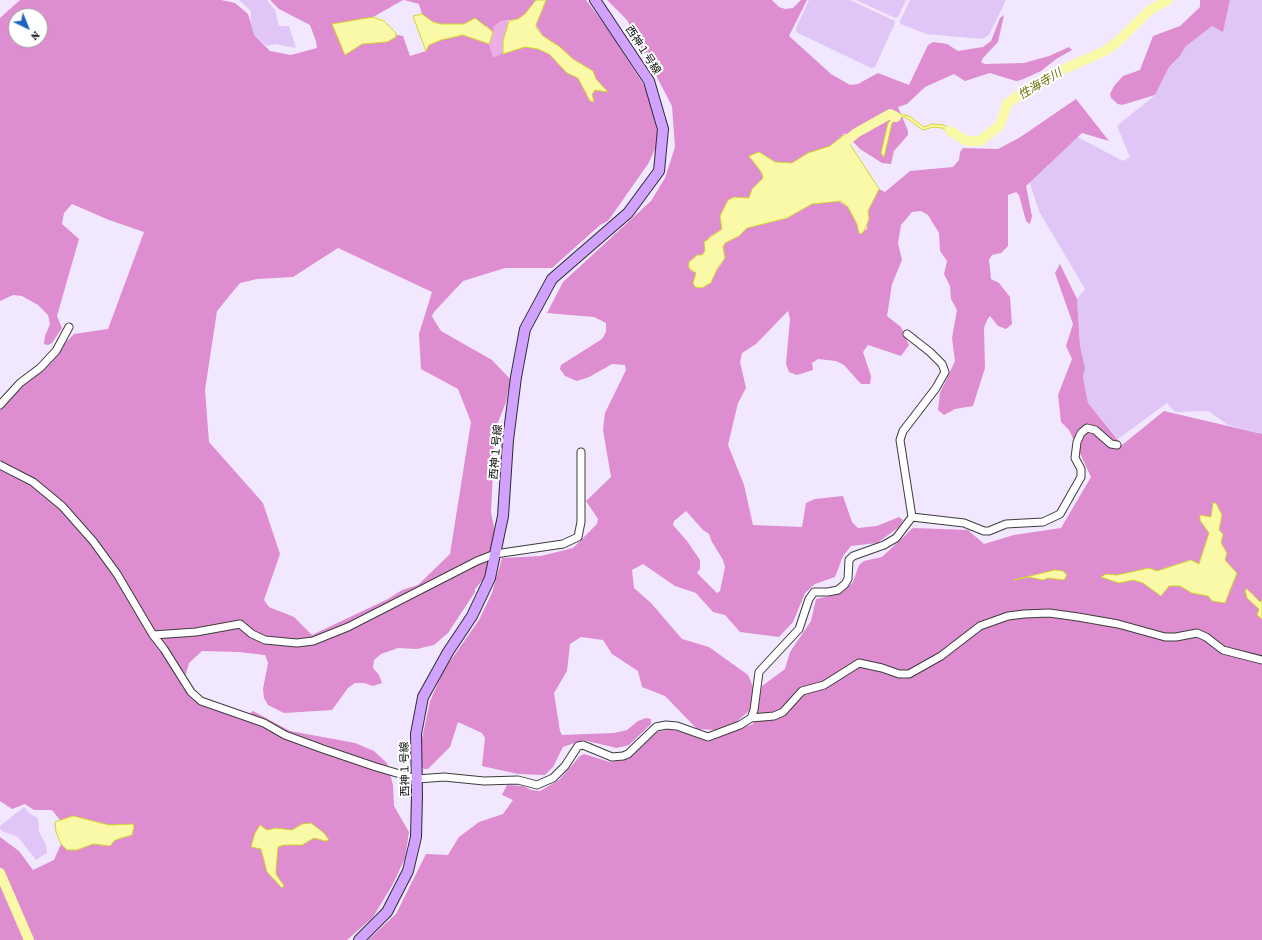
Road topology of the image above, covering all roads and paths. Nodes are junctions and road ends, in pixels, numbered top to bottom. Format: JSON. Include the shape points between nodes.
{"nodes":[{"id":1,"x":594,"y":0,"type":"edge"},
{"id":2,"x":69,"y":327,"type":"dead end"},
{"id":3,"x":907,"y":334,"type":"dead end"},
{"id":4,"x":0,"y":405,"type":"edge"},
{"id":5,"x":1117,"y":445,"type":"dead end"},
{"id":6,"x":581,"y":452,"type":"dead end"},
{"id":7,"x":0,"y":465,"type":"edge"},
{"id":8,"x":912,"y":517,"type":"junction"},
{"id":9,"x":495,"y":554,"type":"junction"},
{"id":10,"x":153,"y":635,"type":"junction"},
{"id":11,"x":1262,"y":660,"type":"edge"},
{"id":12,"x":750,"y":718,"type":"junction"},
{"id":13,"x":417,"y":779,"type":"junction"},
{"id":14,"x":359,"y":940,"type":"edge"}],
"edges":[{"from":1,"to":9,"type":"street","name":"西神１号線","via":[[649,81],[663,129],[659,171],[628,213],[552,279],[525,329],[508,440],[503,516]]},
{"from":2,"to":4,"type":"street","via":[[46,363],[20,383]]},
{"from":3,"to":8,"type":"street","via":[[942,364],[945,372],[903,431],[900,440]]},
{"from":5,"to":8,"type":"street","via":[[1111,444],[1095,430],[1087,428],[1081,433],[1075,458],[1081,469],[1081,477],[1060,514],[1043,522],[1006,524],[984,531],[964,523]]},
{"from":6,"to":9,"type":"street","via":[[581,522],[578,537],[563,544]]},
{"from":7,"to":10,"type":"street","via":[[33,482],[62,506],[93,541],[117,574]]},
{"from":8,"to":12,"type":"street","via":[[896,538],[853,556],[849,560],[845,584],[838,590],[814,592],[798,629],[759,672],[754,710]]},
{"from":9,"to":10,"type":"street","via":[[348,627],[313,641],[297,643],[265,640],[240,624],[196,632]]},
{"from":9,"to":13,"type":"street","name":"西神１号線","via":[[490,578],[472,616],[423,697],[416,734]]},
{"from":10,"to":13,"type":"street","via":[[191,692],[201,701],[264,723],[323,749]]},
{"from":11,"to":12,"type":"street","via":[[1223,650],[1197,633],[1165,637],[1085,618],[1049,613],[1024,614],[1008,616],[980,626],[941,656],[908,674],[859,662],[824,685],[802,691],[783,712],[774,716]]},
{"from":12,"to":13,"type":"street","via":[[740,725],[708,736],[666,725],[656,728],[623,756],[612,757],[578,746],[565,766],[553,778],[537,785],[518,780],[484,781],[444,777]]},
{"from":13,"to":14,"type":"street","name":"西神１号線","via":[[416,837],[408,871],[387,912]]}]}
